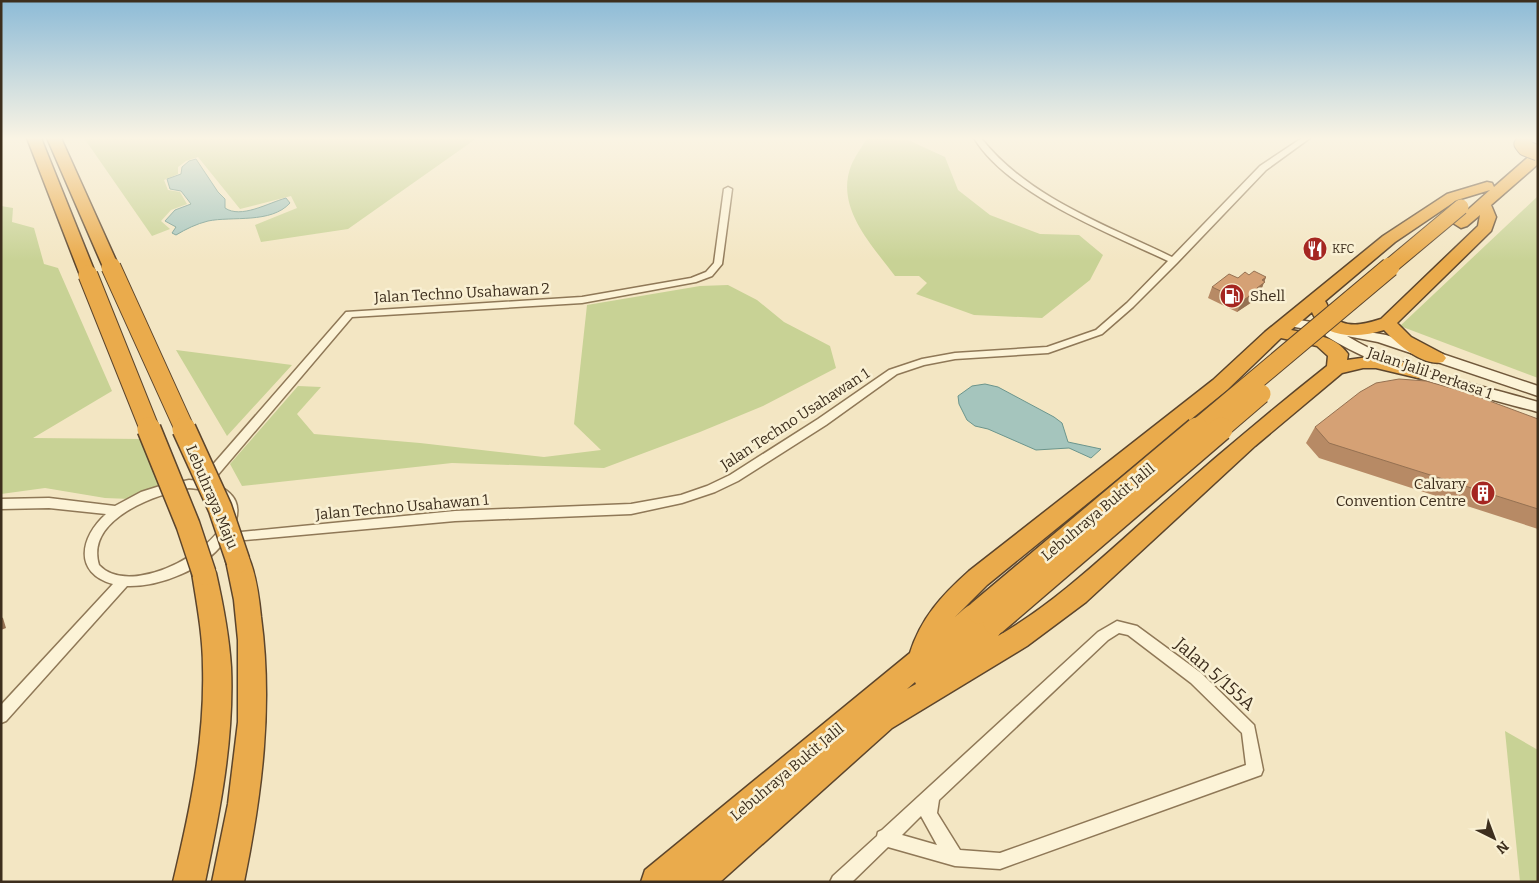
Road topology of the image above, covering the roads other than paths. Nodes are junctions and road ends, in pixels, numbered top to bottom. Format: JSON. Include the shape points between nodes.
{"nodes":[{"id":1,"x":50,"y":179,"type":"edge"},
{"id":2,"x":72,"y":179,"type":"edge"},
{"id":3,"x":1020,"y":179,"type":"edge"},
{"id":4,"x":1252,"y":179,"type":"edge"},
{"id":5,"x":1495,"y":179,"type":"edge"},
{"id":6,"x":1516,"y":179,"type":"edge"},
{"id":7,"x":1487,"y":186,"type":"junction"},
{"id":8,"x":728,"y":189,"type":"dead end"},
{"id":9,"x":1483,"y":204,"type":"junction"},
{"id":10,"x":1461,"y":215,"type":"junction"},
{"id":11,"x":1174,"y":261,"type":"junction"},
{"id":12,"x":1312,"y":303,"type":"junction"},
{"id":13,"x":1288,"y":322,"type":"junction"},
{"id":14,"x":1326,"y":329,"type":"junction"},
{"id":15,"x":1384,"y":331,"type":"junction"},
{"id":16,"x":1272,"y":336,"type":"junction"},
{"id":17,"x":1372,"y":354,"type":"junction"},
{"id":18,"x":1436,"y":358,"type":"joint"},
{"id":19,"x":1336,"y":368,"type":"junction"},
{"id":20,"x":1418,"y":372,"type":"junction"},
{"id":21,"x":1538,"y":390,"type":"edge"},
{"id":22,"x":1538,"y":407,"type":"edge"},
{"id":23,"x":202,"y":484,"type":"junction"},
{"id":24,"x":1,"y":504,"type":"edge"},
{"id":25,"x":119,"y":511,"type":"junction"},
{"id":26,"x":221,"y":538,"type":"junction"},
{"id":27,"x":124,"y":581,"type":"junction"},
{"id":28,"x":987,"y":618,"type":"junction"},
{"id":29,"x":922,"y":659,"type":"junction"},
{"id":30,"x":1,"y":716,"type":"edge"},
{"id":31,"x":880,"y":720,"type":"junction"},
{"id":32,"x":931,"y":795,"type":"junction"},
{"id":33,"x":884,"y":838,"type":"junction"},
{"id":34,"x":955,"y":858,"type":"junction"},
{"id":35,"x":189,"y":882,"type":"edge"},
{"id":36,"x":228,"y":882,"type":"edge"},
{"id":37,"x":657,"y":882,"type":"edge"},
{"id":38,"x":695,"y":882,"type":"edge"},
{"id":39,"x":840,"y":882,"type":"edge"}],
"edges":[{"from":1,"to":35,"type":"highway","name":"Lebuhraya Maju","bridge":true,"via":[[188,525],[211,607],[217,667],[216,726],[207,793]]},
{"from":2,"to":36,"type":"highway","name":"Lebuhraya Maju","bridge":true,"via":[[220,508],[243,579],[251,651],[252,708],[247,779]]},
{"from":3,"to":11,"type":"street","via":[[1076,214]]},
{"from":4,"to":11,"type":"street","name":"Jalan Techno Usahawan 1"},
{"from":5,"to":7,"type":"highway","name":"Lebuhraya Bukit Jalil"},
{"from":6,"to":9,"type":"highway","name":"Lebuhraya Bukit Jalil"},
{"from":7,"to":10,"type":"highway","name":"Lebuhraya Bukit Jalil"},
{"from":7,"to":12,"type":"highway","via":[[1452,197],[1389,239]]},
{"from":8,"to":23,"type":"street","name":"Jalan Techno Usahawan 2","via":[[718,264],[709,274],[693,280],[582,300],[349,314]]},
{"from":9,"to":10,"type":"highway","name":"Lebuhraya Bukit Jalil"},
{"from":9,"to":15,"type":"highway","via":[[1488,217],[1485,228]]},
{"from":10,"to":28,"type":"highway","name":"Lebuhraya Bukit Jalil","bridge":true},
{"from":11,"to":26,"type":"street","name":"Jalan Techno Usahawan 1","via":[[1099,332],[1048,350],[955,356],[893,372],[734,478],[682,499],[631,509],[455,516]]},
{"from":12,"to":13,"type":"highway"},
{"from":12,"to":14,"type":"main road","name":"Jalan Jalil Perkasa 1","via":[[1309,316]]},
{"from":12,"to":15,"type":"highway","via":[[1324,318],[1340,328]]},
{"from":13,"to":14,"type":"main road","name":"Jalan Jalil Perkasa 1"},
{"from":13,"to":16,"type":"highway"},
{"from":14,"to":15,"type":"main road","name":"Jalan Jalil Perkasa 1"},
{"from":14,"to":17,"type":"main road","name":"Jalan Jalil Perkasa 1","via":[[1342,341]]},
{"from":15,"to":17,"type":"main road","via":[[1365,345]]},
{"from":15,"to":18,"type":"highway"},
{"from":16,"to":19,"type":"highway","via":[[1299,336],[1323,342],[1338,354]]},
{"from":16,"to":29,"type":"highway","via":[[1220,385],[946,607],[928,635]]},
{"from":17,"to":20,"type":"main road","name":"Jalan Jalil Perkasa 1"},
{"from":18,"to":21,"type":"main road","name":"Jalan Jalil Perkasa 1"},
{"from":19,"to":20,"type":"highway","via":[[1376,362]]},
{"from":19,"to":31,"type":"highway","via":[[1247,441],[1077,595],[1018,638]]},
{"from":20,"to":22,"type":"main road","name":"Jalan Jalil Perkasa 1"},
{"from":23,"to":25,"type":"street","via":[[161,489]]},
{"from":23,"to":26,"type":"street","via":[[216,487],[232,502],[232,519]]},
{"from":24,"to":25,"type":"street","via":[[49,503]]},
{"from":25,"to":27,"type":"street","via":[[99,530],[93,541],[90,560],[101,575]]},
{"from":26,"to":27,"type":"street","via":[[188,565],[144,580]]},
{"from":27,"to":30,"type":"street"},
{"from":28,"to":29,"type":"highway","name":"Lebuhraya Bukit Jalil"},
{"from":28,"to":31,"type":"highway","name":"Lebuhraya Bukit Jalil"},
{"from":29,"to":37,"type":"highway","name":"Lebuhraya Bukit Jalil"},
{"from":31,"to":38,"type":"highway","name":"Lebuhraya Bukit Jalil"},
{"from":32,"to":33,"type":"street","name":"Jalan 5/155A"},
{"from":32,"to":34,"type":"street","via":[[930,815]]},
{"from":32,"to":34,"type":"street","name":"Jalan 5/155A","via":[[1103,636],[1117,627],[1132,630],[1196,678],[1249,730],[1255,770],[1000,861]]},
{"from":33,"to":34,"type":"street","name":"Jalan 5/155A"},
{"from":33,"to":39,"type":"street","name":"Jalan 5/155A"}]}
